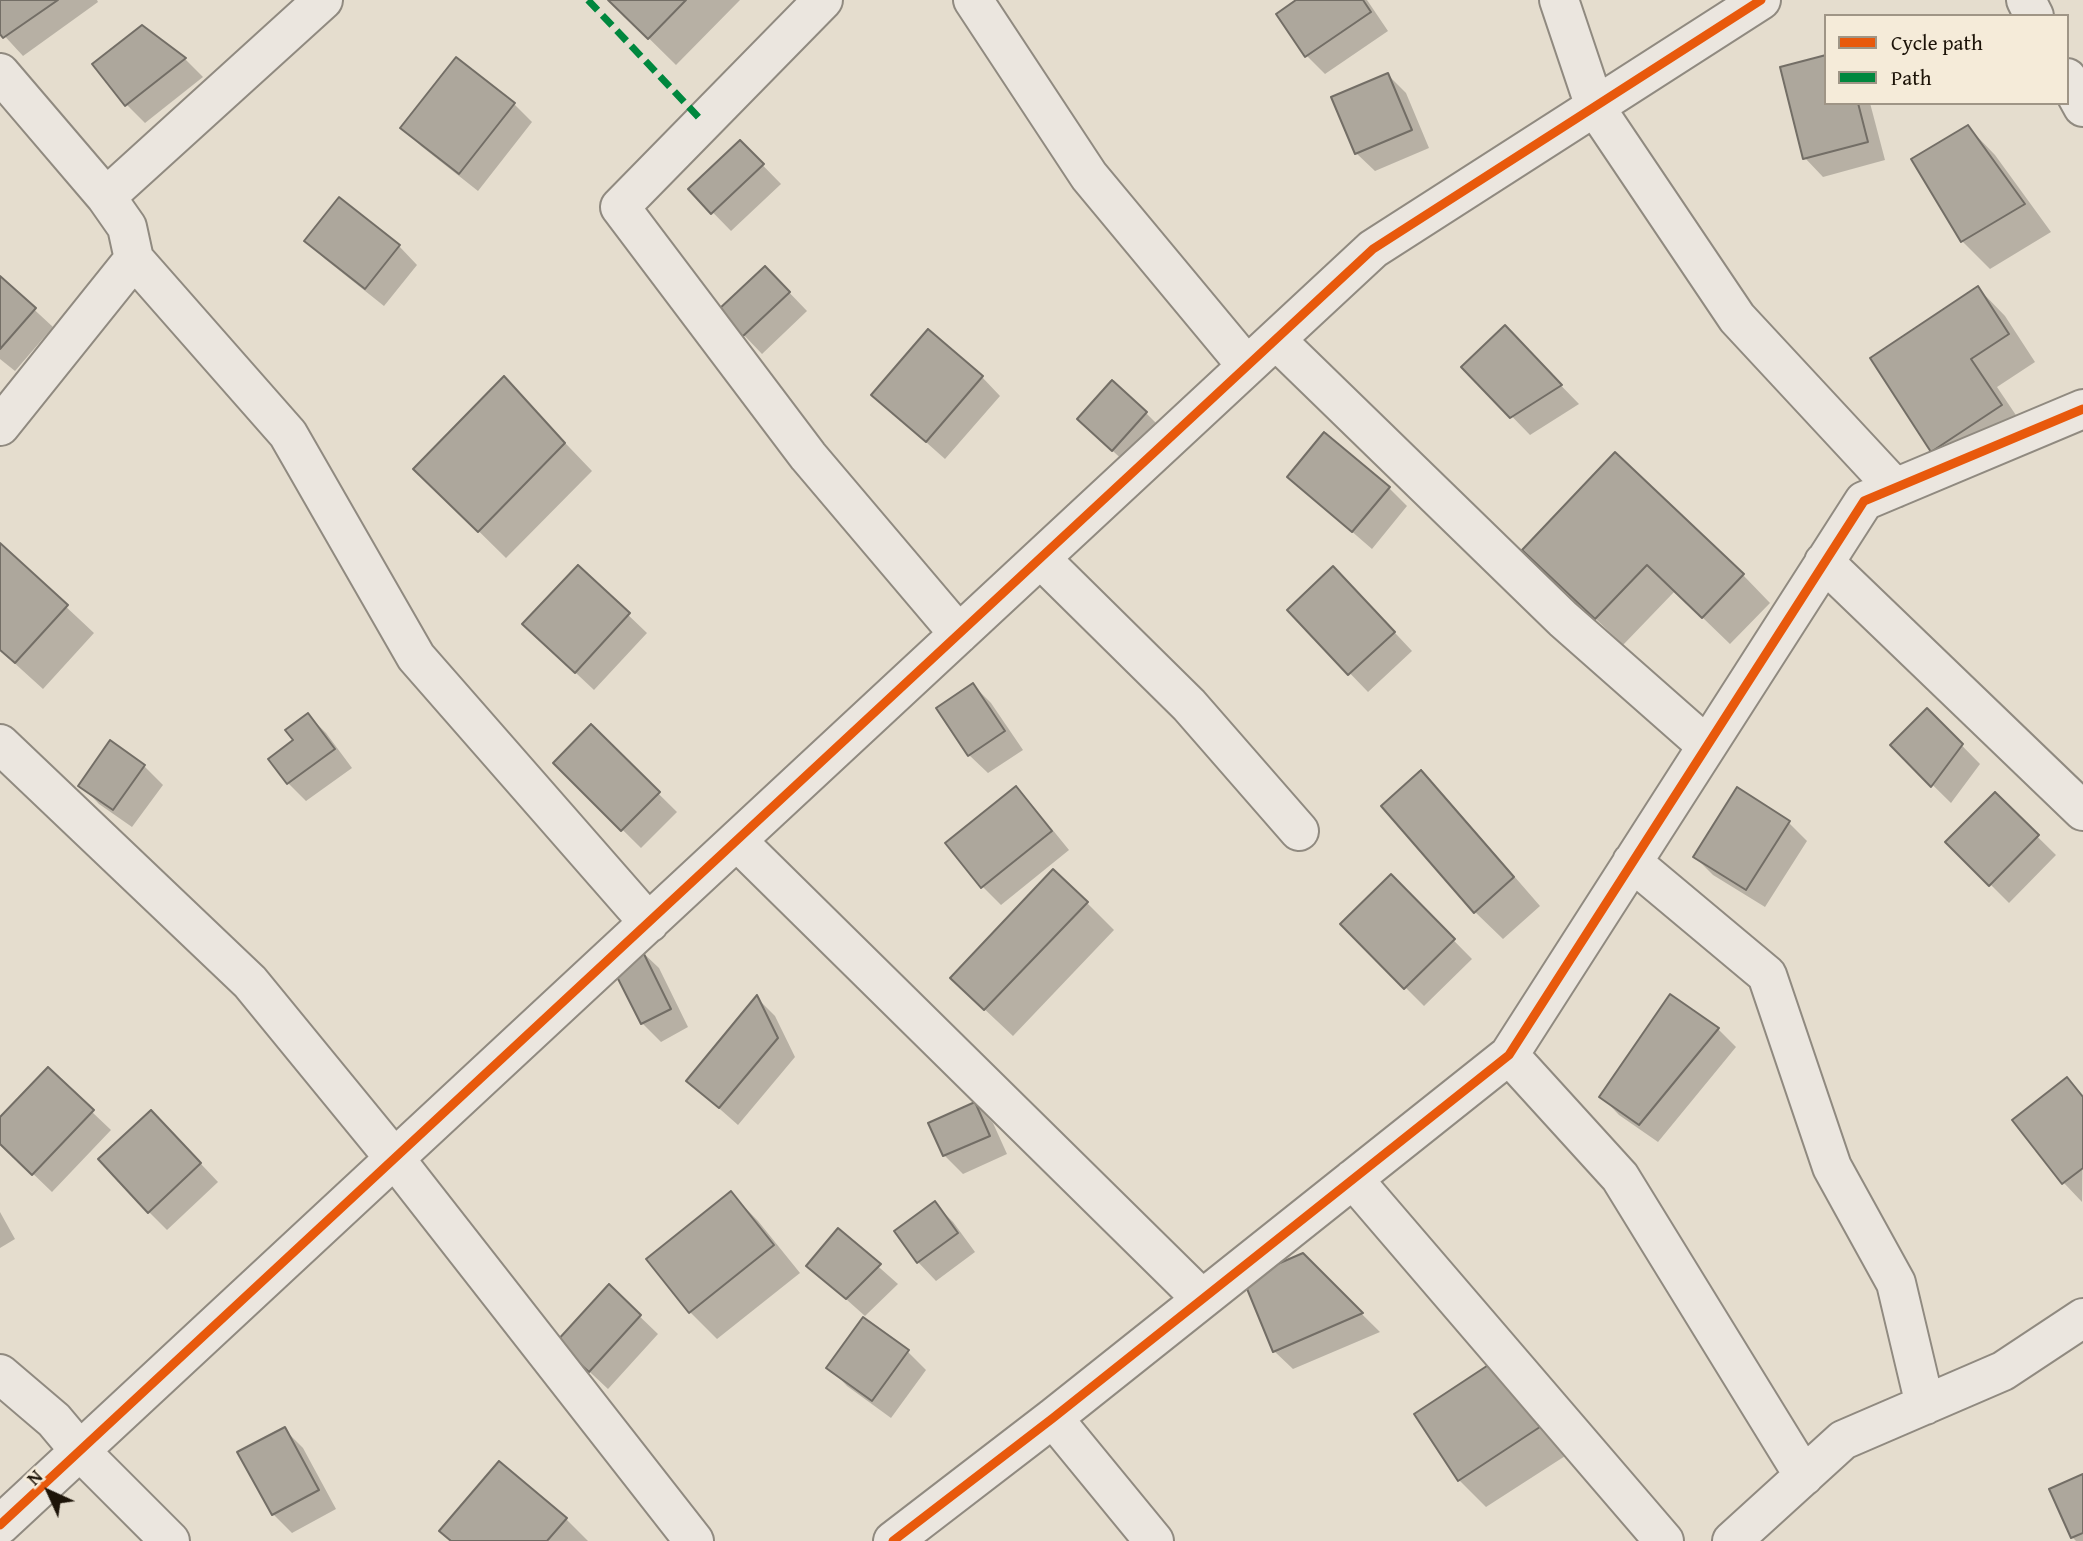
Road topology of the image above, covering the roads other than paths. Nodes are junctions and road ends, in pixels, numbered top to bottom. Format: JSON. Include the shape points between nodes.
{"nodes":[{"id":1,"x":323,"y":0,"type":"edge"},
{"id":2,"x":823,"y":0,"type":"edge"},
{"id":3,"x":973,"y":0,"type":"edge"},
{"id":4,"x":1559,"y":0,"type":"edge"},
{"id":5,"x":1761,"y":0,"type":"edge"},
{"id":6,"x":0,"y":73,"type":"edge"},
{"id":7,"x":2069,"y":82,"type":"edge"},
{"id":8,"x":1595,"y":107,"type":"junction"},
{"id":9,"x":2083,"y":107,"type":"edge"},
{"id":10,"x":106,"y":197,"type":"junction"},
{"id":11,"x":134,"y":259,"type":"junction"},
{"id":12,"x":1276,"y":340,"type":"junction"},
{"id":13,"x":1247,"y":366,"type":"junction"},
{"id":14,"x":2083,"y":409,"type":"edge"},
{"id":15,"x":0,"y":426,"type":"edge"},
{"id":16,"x":1895,"y":488,"type":"junction"},
{"id":17,"x":1041,"y":559,"type":"junction"},
{"id":18,"x":1824,"y":562,"type":"junction"},
{"id":19,"x":959,"y":634,"type":"junction"},
{"id":20,"x":0,"y":744,"type":"edge"},
{"id":21,"x":1707,"y":746,"type":"junction"},
{"id":22,"x":2083,"y":811,"type":"edge"},
{"id":23,"x":1299,"y":831,"type":"dead end"},
{"id":24,"x":737,"y":841,"type":"junction"},
{"id":25,"x":1632,"y":862,"type":"junction"},
{"id":26,"x":649,"y":923,"type":"junction"},
{"id":27,"x":1509,"y":1055,"type":"junction"},
{"id":28,"x":395,"y":1159,"type":"junction"},
{"id":29,"x":1353,"y":1179,"type":"junction"},
{"id":30,"x":1202,"y":1299,"type":"junction"},
{"id":31,"x":2083,"y":1318,"type":"edge"},
{"id":32,"x":0,"y":1374,"type":"edge"},
{"id":33,"x":1925,"y":1405,"type":"junction"},
{"id":34,"x":1053,"y":1418,"type":"junction"},
{"id":35,"x":80,"y":1451,"type":"junction"},
{"id":36,"x":1804,"y":1476,"type":"junction"},
{"id":37,"x":0,"y":1525,"type":"edge"},
{"id":38,"x":170,"y":1541,"type":"edge"},
{"id":39,"x":694,"y":1541,"type":"edge"},
{"id":40,"x":893,"y":1541,"type":"edge"},
{"id":41,"x":1154,"y":1541,"type":"edge"},
{"id":42,"x":1664,"y":1541,"type":"edge"},
{"id":43,"x":1732,"y":1541,"type":"edge"}],
"edges":[{"from":1,"to":10,"type":"street"},
{"from":2,"to":19,"type":"street","via":[[620,207],[808,456]]},
{"from":3,"to":13,"type":"street","via":[[1089,176]]},
{"from":4,"to":8,"type":"street"},
{"from":5,"to":8,"type":"street"},
{"from":6,"to":10,"type":"street"},
{"from":7,"to":9,"type":"street"},
{"from":8,"to":12,"type":"street","via":[[1373,250]]},
{"from":8,"to":16,"type":"street","via":[[1737,318]]},
{"from":10,"to":11,"type":"street","via":[[127,227]]},
{"from":11,"to":15,"type":"street"},
{"from":11,"to":26,"type":"street","via":[[288,434],[416,657]]},
{"from":12,"to":13,"type":"street"},
{"from":12,"to":21,"type":"street","via":[[1563,619]]},
{"from":13,"to":17,"type":"street"},
{"from":14,"to":16,"type":"street"},
{"from":16,"to":18,"type":"street","via":[[1864,501]]},
{"from":17,"to":19,"type":"street"},
{"from":17,"to":23,"type":"street","via":[[1189,705]]},
{"from":18,"to":21,"type":"street"},
{"from":18,"to":22,"type":"street"},
{"from":19,"to":24,"type":"street"},
{"from":20,"to":28,"type":"street","via":[[250,982]]},
{"from":21,"to":25,"type":"street"},
{"from":24,"to":26,"type":"street"},
{"from":24,"to":30,"type":"street"},
{"from":25,"to":27,"type":"street"},
{"from":25,"to":33,"type":"street","via":[[1767,975],[1832,1167],[1896,1283]]},
{"from":26,"to":28,"type":"street"},
{"from":27,"to":29,"type":"street"},
{"from":27,"to":36,"type":"street","via":[[1620,1177]]},
{"from":28,"to":35,"type":"street"},
{"from":28,"to":39,"type":"street"},
{"from":29,"to":30,"type":"street"},
{"from":29,"to":42,"type":"street"},
{"from":30,"to":34,"type":"street"},
{"from":31,"to":33,"type":"street","via":[[2003,1371]]},
{"from":32,"to":35,"type":"street","via":[[54,1420]]},
{"from":33,"to":36,"type":"street","via":[[1843,1440]]},
{"from":34,"to":40,"type":"street"},
{"from":34,"to":41,"type":"street"},
{"from":35,"to":37,"type":"street"},
{"from":35,"to":38,"type":"street"},
{"from":36,"to":43,"type":"street"}]}
